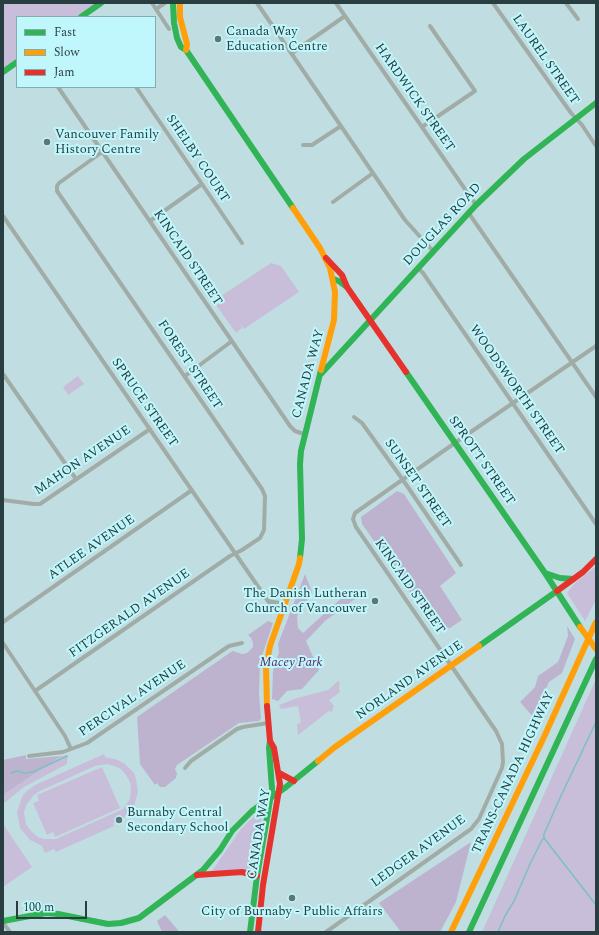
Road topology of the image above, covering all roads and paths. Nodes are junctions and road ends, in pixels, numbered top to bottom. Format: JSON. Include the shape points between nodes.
{"nodes":[{"id":1,"x":101,"y":3,"type":"edge"},
{"id":2,"x":152,"y":3,"type":"edge"},
{"id":3,"x":164,"y":3,"type":"edge"},
{"id":4,"x":173,"y":3,"type":"edge"},
{"id":5,"x":180,"y":3,"type":"edge"},
{"id":6,"x":257,"y":3,"type":"edge"},
{"id":7,"x":336,"y":3,"type":"edge"},
{"id":8,"x":566,"y":3,"type":"edge"},
{"id":9,"x":496,"y":4,"type":"edge"},
{"id":10,"x":156,"y":9,"type":"junction"},
{"id":11,"x":82,"y":16,"type":"edge"},
{"id":12,"x":345,"y":16,"type":"junction"},
{"id":13,"x":578,"y":19,"type":"dead end"},
{"id":14,"x":430,"y":26,"type":"dead end"},
{"id":15,"x":169,"y":29,"type":"dead end"},
{"id":16,"x":186,"y":50,"type":"junction"},
{"id":17,"x":292,"y":53,"type":"junction"},
{"id":18,"x":16,"y":63,"type":"edge"},
{"id":19,"x":3,"y":72,"type":"edge"},
{"id":20,"x":59,"y":88,"type":"edge"},
{"id":21,"x":137,"y":88,"type":"edge"},
{"id":22,"x":596,"y":103,"type":"edge"},
{"id":23,"x":576,"y":119,"type":"junction"},
{"id":24,"x":340,"y":126,"type":"junction"},
{"id":25,"x":422,"y":127,"type":"junction"},
{"id":26,"x":303,"y":145,"type":"dead end"},
{"id":27,"x":596,"y":146,"type":"edge"},
{"id":28,"x":102,"y":152,"type":"junction"},
{"id":29,"x":373,"y":173,"type":"junction"},
{"id":30,"x":202,"y":184,"type":"junction"},
{"id":31,"x":333,"y":202,"type":"dead end"},
{"id":32,"x":476,"y":205,"type":"junction"},
{"id":33,"x":468,"y":212,"type":"junction"},
{"id":34,"x":3,"y":216,"type":"edge"},
{"id":35,"x":150,"y":221,"type":"junction"},
{"id":36,"x":242,"y":243,"type":"dead end"},
{"id":37,"x":433,"y":251,"type":"junction"},
{"id":38,"x":325,"y":257,"type":"junction"},
{"id":39,"x":418,"y":268,"type":"junction"},
{"id":40,"x":332,"y":280,"type":"junction"},
{"id":41,"x":347,"y":287,"type":"junction"},
{"id":42,"x":370,"y":321,"type":"junction"},
{"id":43,"x":232,"y":341,"type":"junction"},
{"id":44,"x":596,"y":346,"type":"edge"},
{"id":45,"x":572,"y":363,"type":"junction"},
{"id":46,"x":3,"y":374,"type":"edge"},
{"id":47,"x":184,"y":376,"type":"junction"},
{"id":48,"x":320,"y":376,"type":"junction"},
{"id":49,"x":596,"y":397,"type":"edge"},
{"id":50,"x":513,"y":403,"type":"junction"},
{"id":51,"x":354,"y":417,"type":"dead end"},
{"id":52,"x":150,"y":429,"type":"junction"},
{"id":53,"x":304,"y":434,"type":"junction"},
{"id":54,"x":456,"y":443,"type":"junction"},
{"id":55,"x":76,"y":479,"type":"junction"},
{"id":56,"x":403,"y":480,"type":"junction"},
{"id":57,"x":192,"y":490,"type":"junction"},
{"id":58,"x":3,"y":500,"type":"edge"},
{"id":59,"x":596,"y":524,"type":"edge"},
{"id":60,"x":236,"y":553,"type":"junction"},
{"id":61,"x":596,"y":559,"type":"edge"},
{"id":62,"x":461,"y":565,"type":"dead end"},
{"id":63,"x":545,"y":573,"type":"junction"},
{"id":64,"x":573,"y":579,"type":"junction"},
{"id":65,"x":557,"y":591,"type":"junction"},
{"id":66,"x":268,"y":601,"type":"junction"},
{"id":67,"x":285,"y":604,"type":"junction"},
{"id":68,"x":282,"y":610,"type":"junction"},
{"id":69,"x":3,"y":622,"type":"edge"},
{"id":70,"x":596,"y":622,"type":"edge"},
{"id":71,"x":3,"y":643,"type":"edge"},
{"id":72,"x":242,"y":643,"type":"dead end"},
{"id":73,"x":596,"y":649,"type":"edge"},
{"id":74,"x":596,"y":659,"type":"edge"},
{"id":75,"x":451,"y":665,"type":"junction"},
{"id":76,"x":35,"y":691,"type":"junction"},
{"id":77,"x":268,"y":723,"type":"junction"},
{"id":78,"x":270,"y":741,"type":"junction"},
{"id":79,"x":71,"y":750,"type":"junction"},
{"id":80,"x":29,"y":756,"type":"dead end"},
{"id":81,"x":185,"y":768,"type":"dead end"},
{"id":82,"x":279,"y":773,"type":"junction"},
{"id":83,"x":294,"y":781,"type":"junction"},
{"id":84,"x":279,"y":793,"type":"junction"},
{"id":85,"x":271,"y":798,"type":"junction"},
{"id":86,"x":197,"y":875,"type":"junction"},
{"id":87,"x":257,"y":876,"type":"junction"},
{"id":88,"x":3,"y":922,"type":"edge"},
{"id":89,"x":10,"y":932,"type":"edge"},
{"id":90,"x":250,"y":932,"type":"edge"},
{"id":91,"x":258,"y":932,"type":"edge"},
{"id":92,"x":326,"y":932,"type":"edge"},
{"id":93,"x":451,"y":932,"type":"edge"},
{"id":94,"x":469,"y":932,"type":"edge"}],
"edges":[{"from":1,"to":11,"type":"main road"},
{"from":2,"to":10,"type":"street"},
{"from":3,"to":10,"type":"street"},
{"from":4,"to":16,"type":"main road","name":"CANADA WAY","via":[[177,38]]},
{"from":5,"to":16,"type":"main road","name":"CANADA WAY"},
{"from":6,"to":17,"type":"street"},
{"from":7,"to":12,"type":"street","name":"HARDWICK STREET"},
{"from":8,"to":13,"type":"street"},
{"from":9,"to":23,"type":"street","name":"LAUREL STREET"},
{"from":10,"to":15,"type":"street"},
{"from":12,"to":17,"type":"street"},
{"from":12,"to":25,"type":"street","name":"HARDWICK STREET"},
{"from":14,"to":25,"type":"street","via":[[474,91]]},
{"from":16,"to":38,"type":"main road","name":"CANADA WAY"},
{"from":17,"to":24,"type":"street"},
{"from":18,"to":19,"type":"main road"},
{"from":20,"to":28,"type":"street","name":"KINCAID STREET"},
{"from":21,"to":30,"type":"street","name":"SHELBY COURT"},
{"from":22,"to":23,"type":"main road","name":"DOUGLAS ROAD"},
{"from":23,"to":27,"type":"street","name":"LAUREL STREET"},
{"from":23,"to":32,"type":"main road","name":"DOUGLAS ROAD","via":[[524,159]]},
{"from":24,"to":26,"type":"street","via":[[312,146]]},
{"from":24,"to":29,"type":"street"},
{"from":25,"to":32,"type":"street","name":"HARDWICK STREET"},
{"from":28,"to":35,"type":"street","name":"KINCAID STREET"},
{"from":28,"to":47,"type":"street","name":"FOREST STREET","via":[[59,183],[57,191]]},
{"from":29,"to":31,"type":"street"},
{"from":29,"to":37,"type":"street","via":[[405,220]]},
{"from":30,"to":35,"type":"street"},
{"from":30,"to":36,"type":"street","name":"SHELBY COURT"},
{"from":32,"to":33,"type":"main road","name":"DOUGLAS ROAD"},
{"from":33,"to":37,"type":"main road","name":"DOUGLAS ROAD"},
{"from":33,"to":45,"type":"street"},
{"from":34,"to":52,"type":"street","name":"SPRUCE STREET"},
{"from":35,"to":43,"type":"street","name":"KINCAID STREET"},
{"from":37,"to":39,"type":"main road","name":"DOUGLAS ROAD"},
{"from":38,"to":40,"type":"main road","name":"CANADA WAY"},
{"from":38,"to":41,"type":"main road","name":"SPROTT STREET","via":[[342,275]]},
{"from":39,"to":42,"type":"main road","name":"DOUGLAS ROAD"},
{"from":39,"to":50,"type":"street","name":"WOODSWORTH STREET"},
{"from":40,"to":41,"type":"main road","via":[[339,281]]},
{"from":40,"to":48,"type":"main road","name":"CANADA WAY","via":[[334,320]]},
{"from":41,"to":42,"type":"main road","name":"SPROTT STREET"},
{"from":42,"to":48,"type":"main road","name":"DOUGLAS ROAD"},
{"from":42,"to":54,"type":"main road","name":"SPROTT STREET"},
{"from":43,"to":47,"type":"street"},
{"from":43,"to":53,"type":"street","name":"KINCAID STREET","via":[[290,426]]},
{"from":44,"to":45,"type":"street"},
{"from":45,"to":49,"type":"street"},
{"from":45,"to":50,"type":"street"},
{"from":46,"to":55,"type":"street"},
{"from":47,"to":60,"type":"street","name":"FOREST STREET","via":[[264,492],[263,533],[260,538]]},
{"from":48,"to":53,"type":"main road","name":"CANADA WAY"},
{"from":50,"to":54,"type":"street"},
{"from":50,"to":59,"type":"street","name":"WOODSWORTH STREET"},
{"from":51,"to":56,"type":"street","name":"SUNSET STREET","via":[[362,423]]},
{"from":52,"to":55,"type":"street","name":"MAHON AVENUE"},
{"from":52,"to":57,"type":"street","name":"SPRUCE STREET"},
{"from":53,"to":67,"type":"main road","name":"CANADA WAY","via":[[300,451],[301,552],[296,576]]},
{"from":54,"to":56,"type":"street"},
{"from":54,"to":63,"type":"main road","name":"SPROTT STREET"},
{"from":55,"to":58,"type":"street","name":"MAHON AVENUE","via":[[40,504]]},
{"from":56,"to":62,"type":"street","name":"SUNSET STREET"},
{"from":56,"to":75,"type":"street","name":"KINCAID STREET","via":[[358,510],[353,519]]},
{"from":57,"to":60,"type":"street","name":"SPRUCE STREET"},
{"from":57,"to":69,"type":"street","name":"ATLEE AVENUE"},
{"from":60,"to":66,"type":"street","name":"SPRUCE STREET"},
{"from":60,"to":76,"type":"street","name":"FITZGERALD AVENUE"},
{"from":61,"to":64,"type":"main road","name":"NORLAND AVENUE"},
{"from":63,"to":64,"type":"main road"},
{"from":63,"to":65,"type":"main road","name":"SPROTT STREET"},
{"from":64,"to":65,"type":"main road","name":"NORLAND AVENUE"},
{"from":65,"to":73,"type":"main road","name":"SPROTT STREET","bridge":true},
{"from":65,"to":75,"type":"main road","name":"NORLAND AVENUE"},
{"from":66,"to":67,"type":"street"},
{"from":66,"to":68,"type":"street","name":"SPRUCE STREET","via":[[272,606]]},
{"from":67,"to":68,"type":"main road","name":"CANADA WAY"},
{"from":68,"to":77,"type":"main road","name":"CANADA WAY","via":[[266,667]]},
{"from":70,"to":93,"type":"main road","name":"TRANS-CANADA HIGHWAY"},
{"from":71,"to":76,"type":"street"},
{"from":72,"to":79,"type":"street","name":"PERCIVAL AVENUE","via":[[230,646],[92,741]]},
{"from":74,"to":94,"type":"main road","name":"TRANS-CANADA HIGHWAY"},
{"from":75,"to":83,"type":"main road","name":"NORLAND AVENUE","via":[[335,747]]},
{"from":75,"to":92,"type":"street","name":"LEDGER AVENUE","via":[[500,737],[503,750],[502,768],[479,819],[471,829]]},
{"from":76,"to":79,"type":"street","via":[[65,736]]},
{"from":77,"to":78,"type":"main road","name":"CANADA WAY"},
{"from":77,"to":81,"type":"street","via":[[242,726],[191,760]]},
{"from":78,"to":82,"type":"main road","name":"CANADA WAY"},
{"from":78,"to":85,"type":"main road","name":"CANADA WAY"},
{"from":79,"to":80,"type":"street","name":"PERCIVAL AVENUE"},
{"from":82,"to":83,"type":"main road"},
{"from":82,"to":84,"type":"main road","name":"CANADA WAY"},
{"from":83,"to":84,"type":"main road","name":"NORLAND AVENUE"},
{"from":84,"to":85,"type":"main road","name":"NORLAND AVENUE"},
{"from":84,"to":91,"type":"main road","name":"CANADA WAY","via":[[263,885]]},
{"from":85,"to":86,"type":"main road","name":"NORLAND AVENUE","via":[[238,824],[212,860]]},
{"from":85,"to":87,"type":"main road","name":"CANADA WAY"},
{"from":86,"to":87,"type":"main road","via":[[242,872]]},
{"from":86,"to":88,"type":"main road","name":"NORLAND AVENUE","via":[[132,921],[108,924],[46,914]]},
{"from":87,"to":90,"type":"main road","name":"CANADA WAY"},
{"from":88,"to":89,"type":"street"}]}
